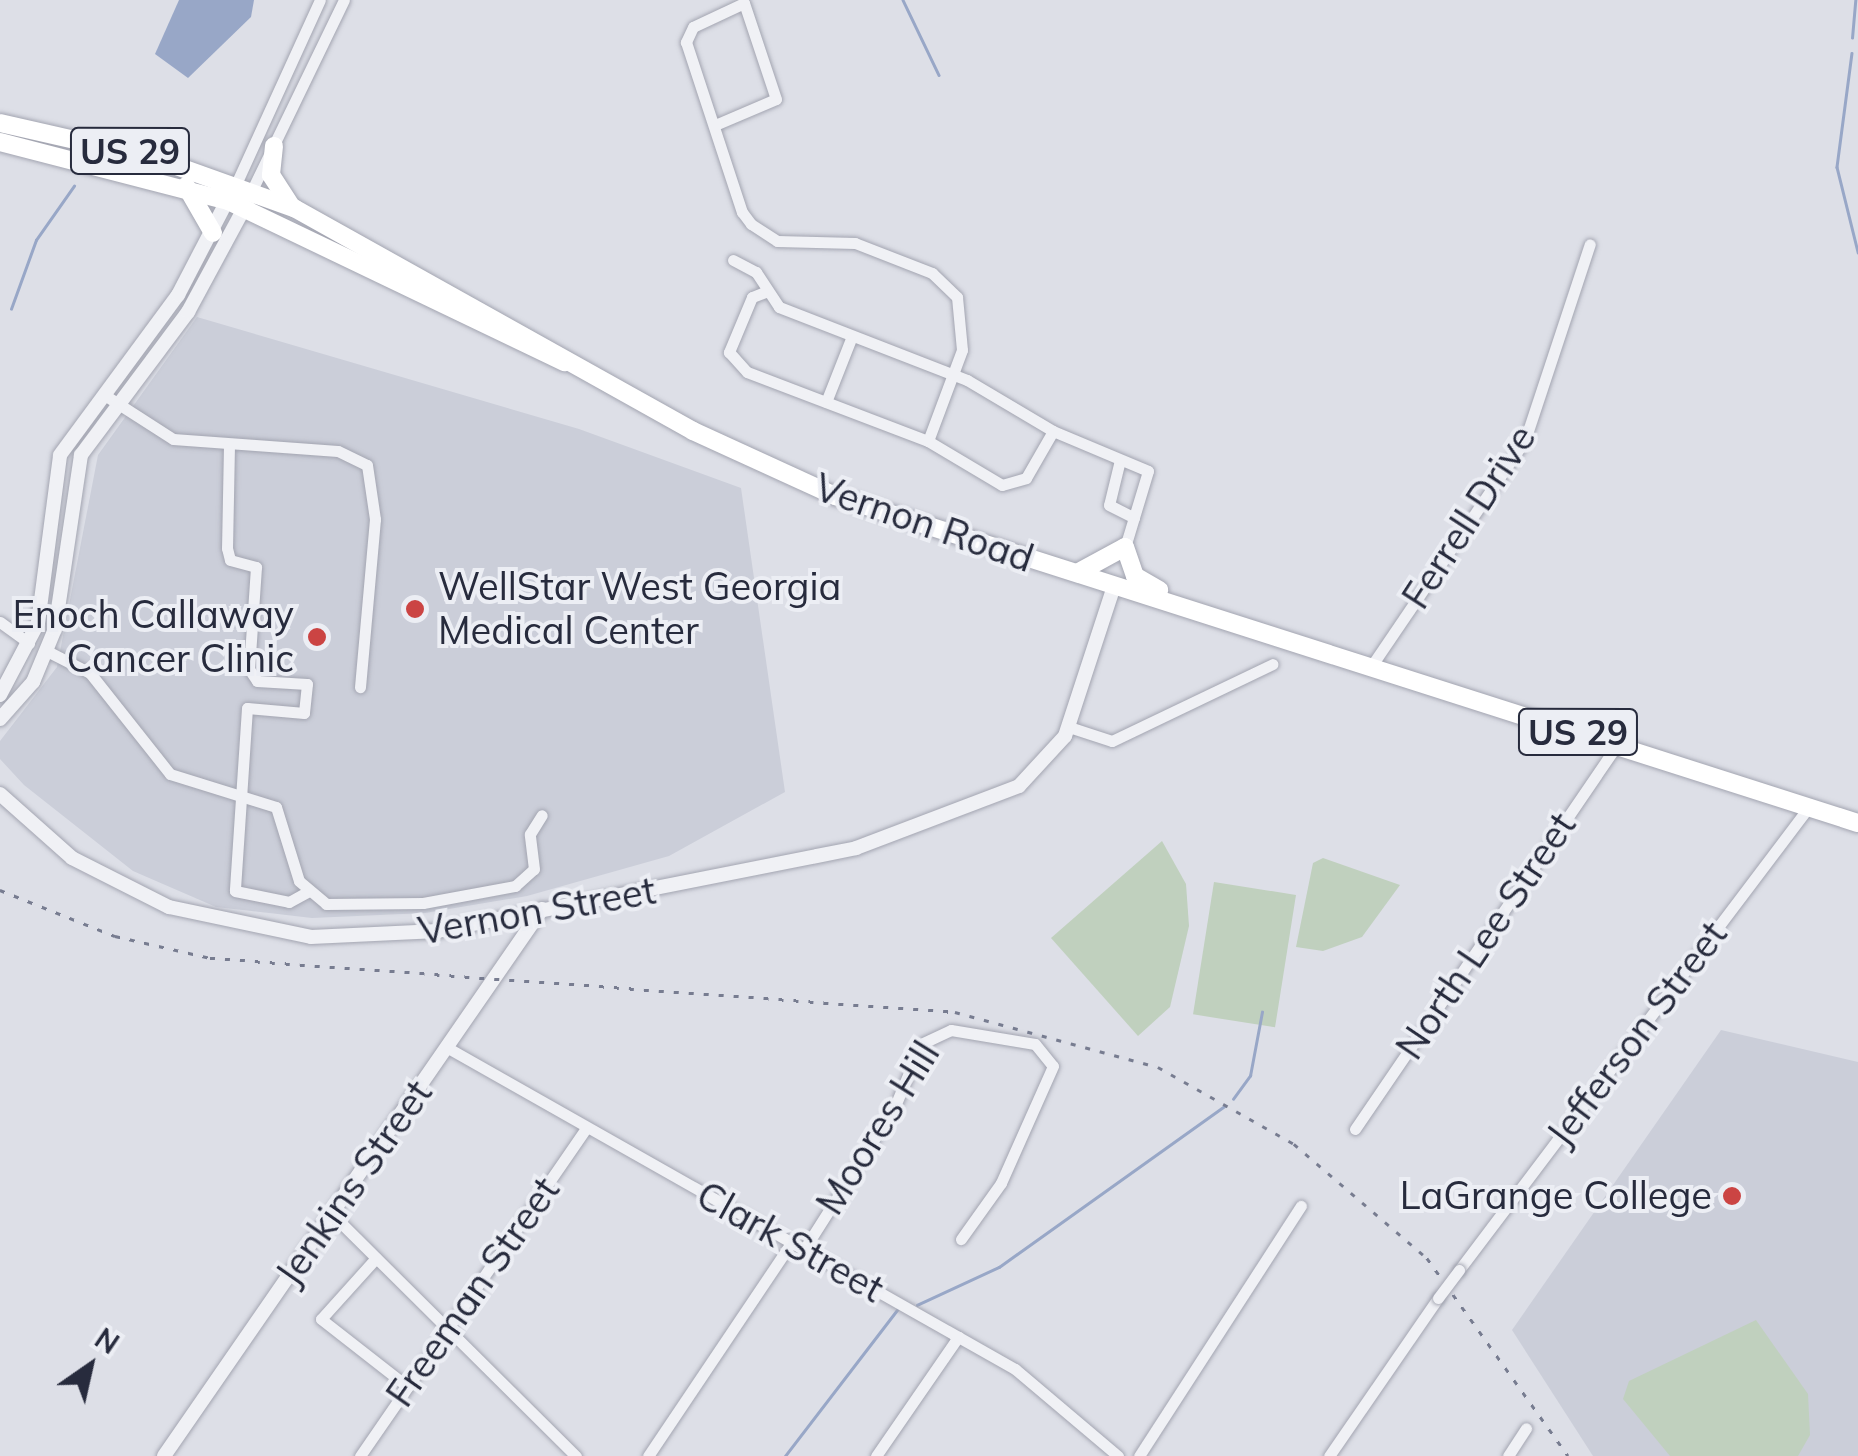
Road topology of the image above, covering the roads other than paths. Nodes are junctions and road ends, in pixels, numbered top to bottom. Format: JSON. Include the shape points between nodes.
{"nodes":[{"id":1,"x":320,"y":0,"type":"edge"},
{"id":2,"x":344,"y":0,"type":"edge"},
{"id":3,"x":0,"y":124,"type":"edge"},
{"id":4,"x":714,"y":125,"type":"junction"},
{"id":5,"x":0,"y":142,"type":"edge"},
{"id":6,"x":274,"y":146,"type":"junction"},
{"id":7,"x":186,"y":186,"type":"junction"},
{"id":8,"x":240,"y":196,"type":"junction"},
{"id":9,"x":294,"y":208,"type":"junction"},
{"id":10,"x":213,"y":233,"type":"junction"},
{"id":11,"x":1590,"y":244,"type":"dead end"},
{"id":12,"x":733,"y":260,"type":"dead end"},
{"id":13,"x":765,"y":292,"type":"junction"},
{"id":14,"x":852,"y":336,"type":"junction"},
{"id":15,"x":567,"y":362,"type":"junction"},
{"id":16,"x":953,"y":375,"type":"junction"},
{"id":17,"x":103,"y":394,"type":"junction"},
{"id":18,"x":826,"y":402,"type":"junction"},
{"id":19,"x":118,"y":405,"type":"junction"},
{"id":20,"x":1053,"y":431,"type":"junction"},
{"id":21,"x":928,"y":442,"type":"junction"},
{"id":22,"x":230,"y":445,"type":"junction"},
{"id":23,"x":1120,"y":460,"type":"junction"},
{"id":24,"x":1134,"y":518,"type":"junction"},
{"id":25,"x":1126,"y":547,"type":"junction"},
{"id":26,"x":1074,"y":573,"type":"junction"},
{"id":27,"x":1114,"y":586,"type":"junction"},
{"id":28,"x":1204,"y":614,"type":"junction"},
{"id":29,"x":0,"y":622,"type":"edge"},
{"id":30,"x":30,"y":643,"type":"junction"},
{"id":31,"x":48,"y":651,"type":"junction"},
{"id":32,"x":1272,"y":664,"type":"dead end"},
{"id":33,"x":1370,"y":668,"type":"junction"},
{"id":34,"x":360,"y":688,"type":"dead end"},
{"id":35,"x":0,"y":696,"type":"edge"},
{"id":36,"x":0,"y":719,"type":"edge"},
{"id":37,"x":1069,"y":727,"type":"junction"},
{"id":38,"x":1617,"y":744,"type":"junction"},
{"id":39,"x":241,"y":792,"type":"junction"},
{"id":40,"x":0,"y":794,"type":"edge"},
{"id":41,"x":1808,"y":808,"type":"junction"},
{"id":42,"x":542,"y":815,"type":"dead end"},
{"id":43,"x":1858,"y":823,"type":"edge"},
{"id":44,"x":307,"y":892,"type":"junction"},
{"id":45,"x":542,"y":910,"type":"junction"},
{"id":46,"x":448,"y":1048,"type":"junction"},
{"id":47,"x":586,"y":1129,"type":"junction"},
{"id":48,"x":1355,"y":1129,"type":"dead end"},
{"id":49,"x":1301,"y":1206,"type":"dead end"},
{"id":50,"x":332,"y":1214,"type":"junction"},
{"id":51,"x":961,"y":1239,"type":"dead end"},
{"id":52,"x":792,"y":1242,"type":"junction"},
{"id":53,"x":805,"y":1248,"type":"junction"},
{"id":54,"x":376,"y":1258,"type":"junction"},
{"id":55,"x":448,"y":1330,"type":"junction"},
{"id":56,"x":958,"y":1337,"type":"junction"},
{"id":57,"x":408,"y":1387,"type":"junction"},
{"id":58,"x":1526,"y":1428,"type":"dead end"},
{"id":59,"x":562,"y":1451,"type":"edge"},
{"id":60,"x":164,"y":1456,"type":"edge"},
{"id":61,"x":360,"y":1456,"type":"edge"},
{"id":62,"x":576,"y":1456,"type":"edge"},
{"id":63,"x":648,"y":1456,"type":"edge"},
{"id":64,"x":876,"y":1456,"type":"edge"},
{"id":65,"x":1118,"y":1456,"type":"edge"},
{"id":66,"x":1139,"y":1456,"type":"edge"},
{"id":67,"x":1328,"y":1456,"type":"edge"},
{"id":68,"x":1508,"y":1456,"type":"edge"}],
"edges":[{"from":1,"to":8,"type":"street"},
{"from":2,"to":6,"type":"street"},
{"from":3,"to":8,"type":"main road","name":"Vernon Road","number":"US 29"},
{"from":4,"to":4,"type":"street","via":[[687,34],[744,3],[776,99]]},
{"from":4,"to":16,"type":"street","via":[[742,212],[762,234],[855,243],[932,273],[957,297],[965,324]]},
{"from":5,"to":7,"type":"main road","name":"Vernon Road","number":"US 29"},
{"from":6,"to":8,"type":"street"},
{"from":6,"to":9,"type":"main road","via":[[272,176]]},
{"from":7,"to":8,"type":"main road","name":"Vernon Road","number":"US 29"},
{"from":7,"to":10,"type":"main road"},
{"from":8,"to":9,"type":"main road","name":"Vernon Road","number":"US 29"},
{"from":8,"to":10,"type":"street"},
{"from":8,"to":15,"type":"main road","name":"Vernon Road","number":"US 29"},
{"from":8,"to":19,"type":"street","via":[[188,312]]},
{"from":9,"to":15,"type":"main road","name":"Vernon Road","number":"US 29"},
{"from":10,"to":17,"type":"street"},
{"from":11,"to":33,"type":"street","name":"Ferrell Drive","via":[[1525,440]]},
{"from":12,"to":13,"type":"street","via":[[764,280]]},
{"from":13,"to":14,"type":"street"},
{"from":13,"to":18,"type":"street","via":[[752,297],[733,364]]},
{"from":14,"to":16,"type":"street"},
{"from":14,"to":18,"type":"street"},
{"from":15,"to":26,"type":"main road","name":"Vernon Road","number":"US 29","via":[[835,496]]},
{"from":16,"to":20,"type":"street"},
{"from":16,"to":21,"type":"street"},
{"from":17,"to":19,"type":"street"},
{"from":17,"to":30,"type":"street","via":[[53,475]]},
{"from":18,"to":21,"type":"street"},
{"from":19,"to":22,"type":"street","via":[[173,439]]},
{"from":19,"to":31,"type":"street","via":[[74,474]]},
{"from":20,"to":21,"type":"street","via":[[1016,487]]},
{"from":20,"to":23,"type":"street"},
{"from":22,"to":34,"type":"street","via":[[352,454],[376,478]]},
{"from":22,"to":39,"type":"street","via":[[226,548],[230,560],[256,567],[249,669],[272,682],[308,684],[304,712],[247,708]]},
{"from":23,"to":24,"type":"street","via":[[1109,505]]},
{"from":23,"to":24,"type":"street","via":[[1148,471]]},
{"from":24,"to":25,"type":"street"},
{"from":25,"to":26,"type":"main road"},
{"from":25,"to":28,"type":"main road","via":[[1135,576]]},
{"from":26,"to":27,"type":"main road","name":"Vernon Road","number":"US 29"},
{"from":27,"to":28,"type":"main road","name":"Vernon Road","number":"US 29"},
{"from":27,"to":37,"type":"street","name":"Vernon Street"},
{"from":28,"to":33,"type":"main road","name":"Vernon Road","number":"US 29"},
{"from":29,"to":30,"type":"street"},
{"from":30,"to":31,"type":"street"},
{"from":30,"to":35,"type":"street"},
{"from":31,"to":36,"type":"street"},
{"from":31,"to":39,"type":"street","via":[[90,673],[170,774]]},
{"from":32,"to":37,"type":"street","via":[[1112,741]]},
{"from":33,"to":38,"type":"main road","number":"US 29"},
{"from":37,"to":45,"type":"street","name":"Vernon Street","via":[[1029,780],[900,835]]},
{"from":38,"to":41,"type":"main road","number":"US 29"},
{"from":38,"to":48,"type":"street","name":"North Lee Street"},
{"from":39,"to":44,"type":"street","via":[[284,816]]},
{"from":39,"to":44,"type":"street","via":[[235,892],[289,902]]},
{"from":40,"to":45,"type":"street","name":"Vernon Street","via":[[108,880],[238,927],[360,939]]},
{"from":41,"to":43,"type":"main road","number":"US 29"},
{"from":41,"to":67,"type":"street","name":"Jefferson Street","bridge":true,"via":[[1438,1298]]},
{"from":42,"to":44,"type":"street","via":[[530,834],[534,869],[515,886],[374,907],[333,906]]},
{"from":45,"to":46,"type":"street","name":"Jenkins Street"},
{"from":46,"to":47,"type":"street","name":"Clark Street"},
{"from":46,"to":50,"type":"street","name":"Jenkins Street"},
{"from":47,"to":52,"type":"street","name":"Clark Street"},
{"from":47,"to":55,"type":"street","name":"Freeman Street"},
{"from":49,"to":66,"type":"street"},
{"from":50,"to":54,"type":"street"},
{"from":50,"to":60,"type":"street","name":"Jenkins Street"},
{"from":51,"to":53,"type":"street","name":"Moores Hill","via":[[1001,1183],[1054,1066],[1034,1044],[951,1030],[921,1044],[895,1106]]},
{"from":52,"to":53,"type":"street","name":"Clark Street"},
{"from":52,"to":63,"type":"street"},
{"from":53,"to":56,"type":"street","name":"Clark Street"},
{"from":54,"to":55,"type":"street"},
{"from":54,"to":57,"type":"street","via":[[321,1320]]},
{"from":55,"to":57,"type":"street","name":"Freeman Street"},
{"from":55,"to":59,"type":"street"},
{"from":56,"to":64,"type":"street"},
{"from":56,"to":65,"type":"street","name":"Clark Street","via":[[1027,1378]]},
{"from":57,"to":61,"type":"street","name":"Freeman Street"},
{"from":58,"to":68,"type":"street"},
{"from":59,"to":62,"type":"street"}]}
